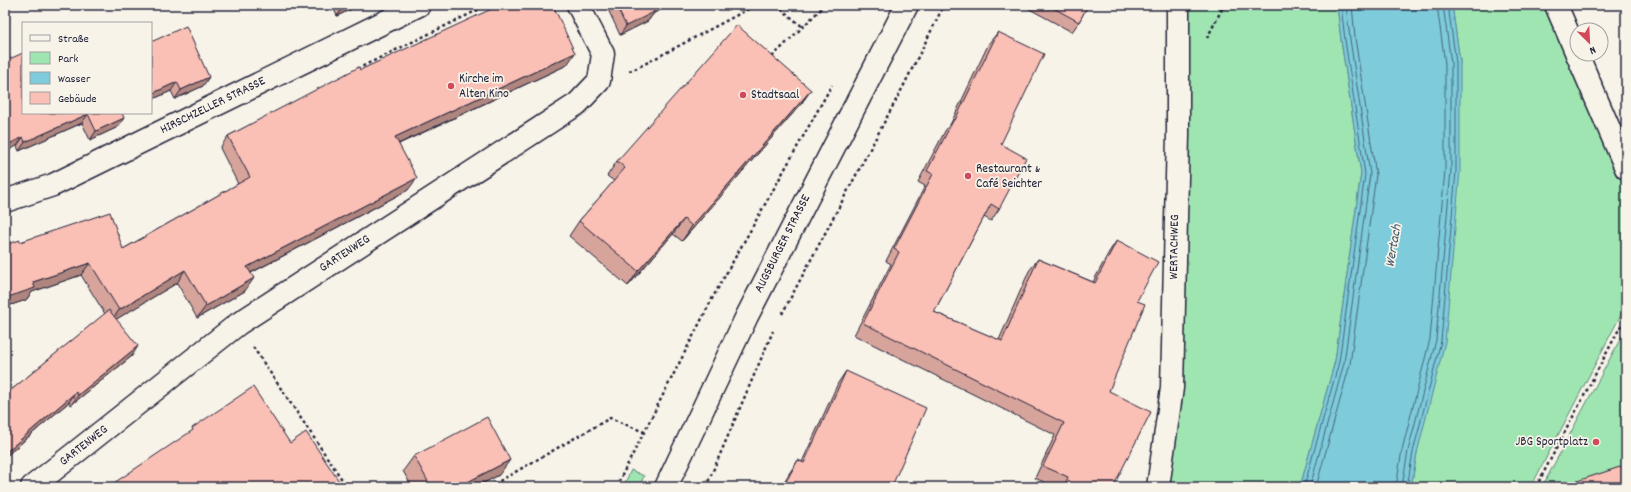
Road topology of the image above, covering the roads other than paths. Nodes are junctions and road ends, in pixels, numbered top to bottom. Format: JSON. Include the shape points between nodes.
{"nodes":[{"id":1,"x":419,"y":5,"type":"edge"},
{"id":2,"x":578,"y":5,"type":"edge"},
{"id":3,"x":907,"y":5,"type":"edge"},
{"id":4,"x":1178,"y":5,"type":"edge"},
{"id":5,"x":1556,"y":5,"type":"edge"},
{"id":6,"x":1569,"y":35,"type":"edge"},
{"id":7,"x":1580,"y":62,"type":"edge"},
{"id":8,"x":1626,"y":168,"type":"edge"},
{"id":9,"x":5,"y":201,"type":"edge"},
{"id":10,"x":32,"y":487,"type":"edge"},
{"id":11,"x":666,"y":487,"type":"edge"},
{"id":12,"x":1158,"y":487,"type":"edge"}],
"edges":[{"from":1,"to":9,"type":"street","name":"HIRSCHZELLER STRASSE","via":[[53,185]]},
{"from":2,"to":10,"type":"street","name":"GARTENWEG","via":[[603,54],[599,81],[577,104],[238,324]]},
{"from":3,"to":11,"type":"street","name":"AUGSBURGER STRASSE","via":[[747,316]]},
{"from":4,"to":12,"type":"street","name":"WERTACHWEG","via":[[1178,135],[1172,388]]},
{"from":5,"to":6,"type":"street"},
{"from":7,"to":8,"type":"street"}]}
